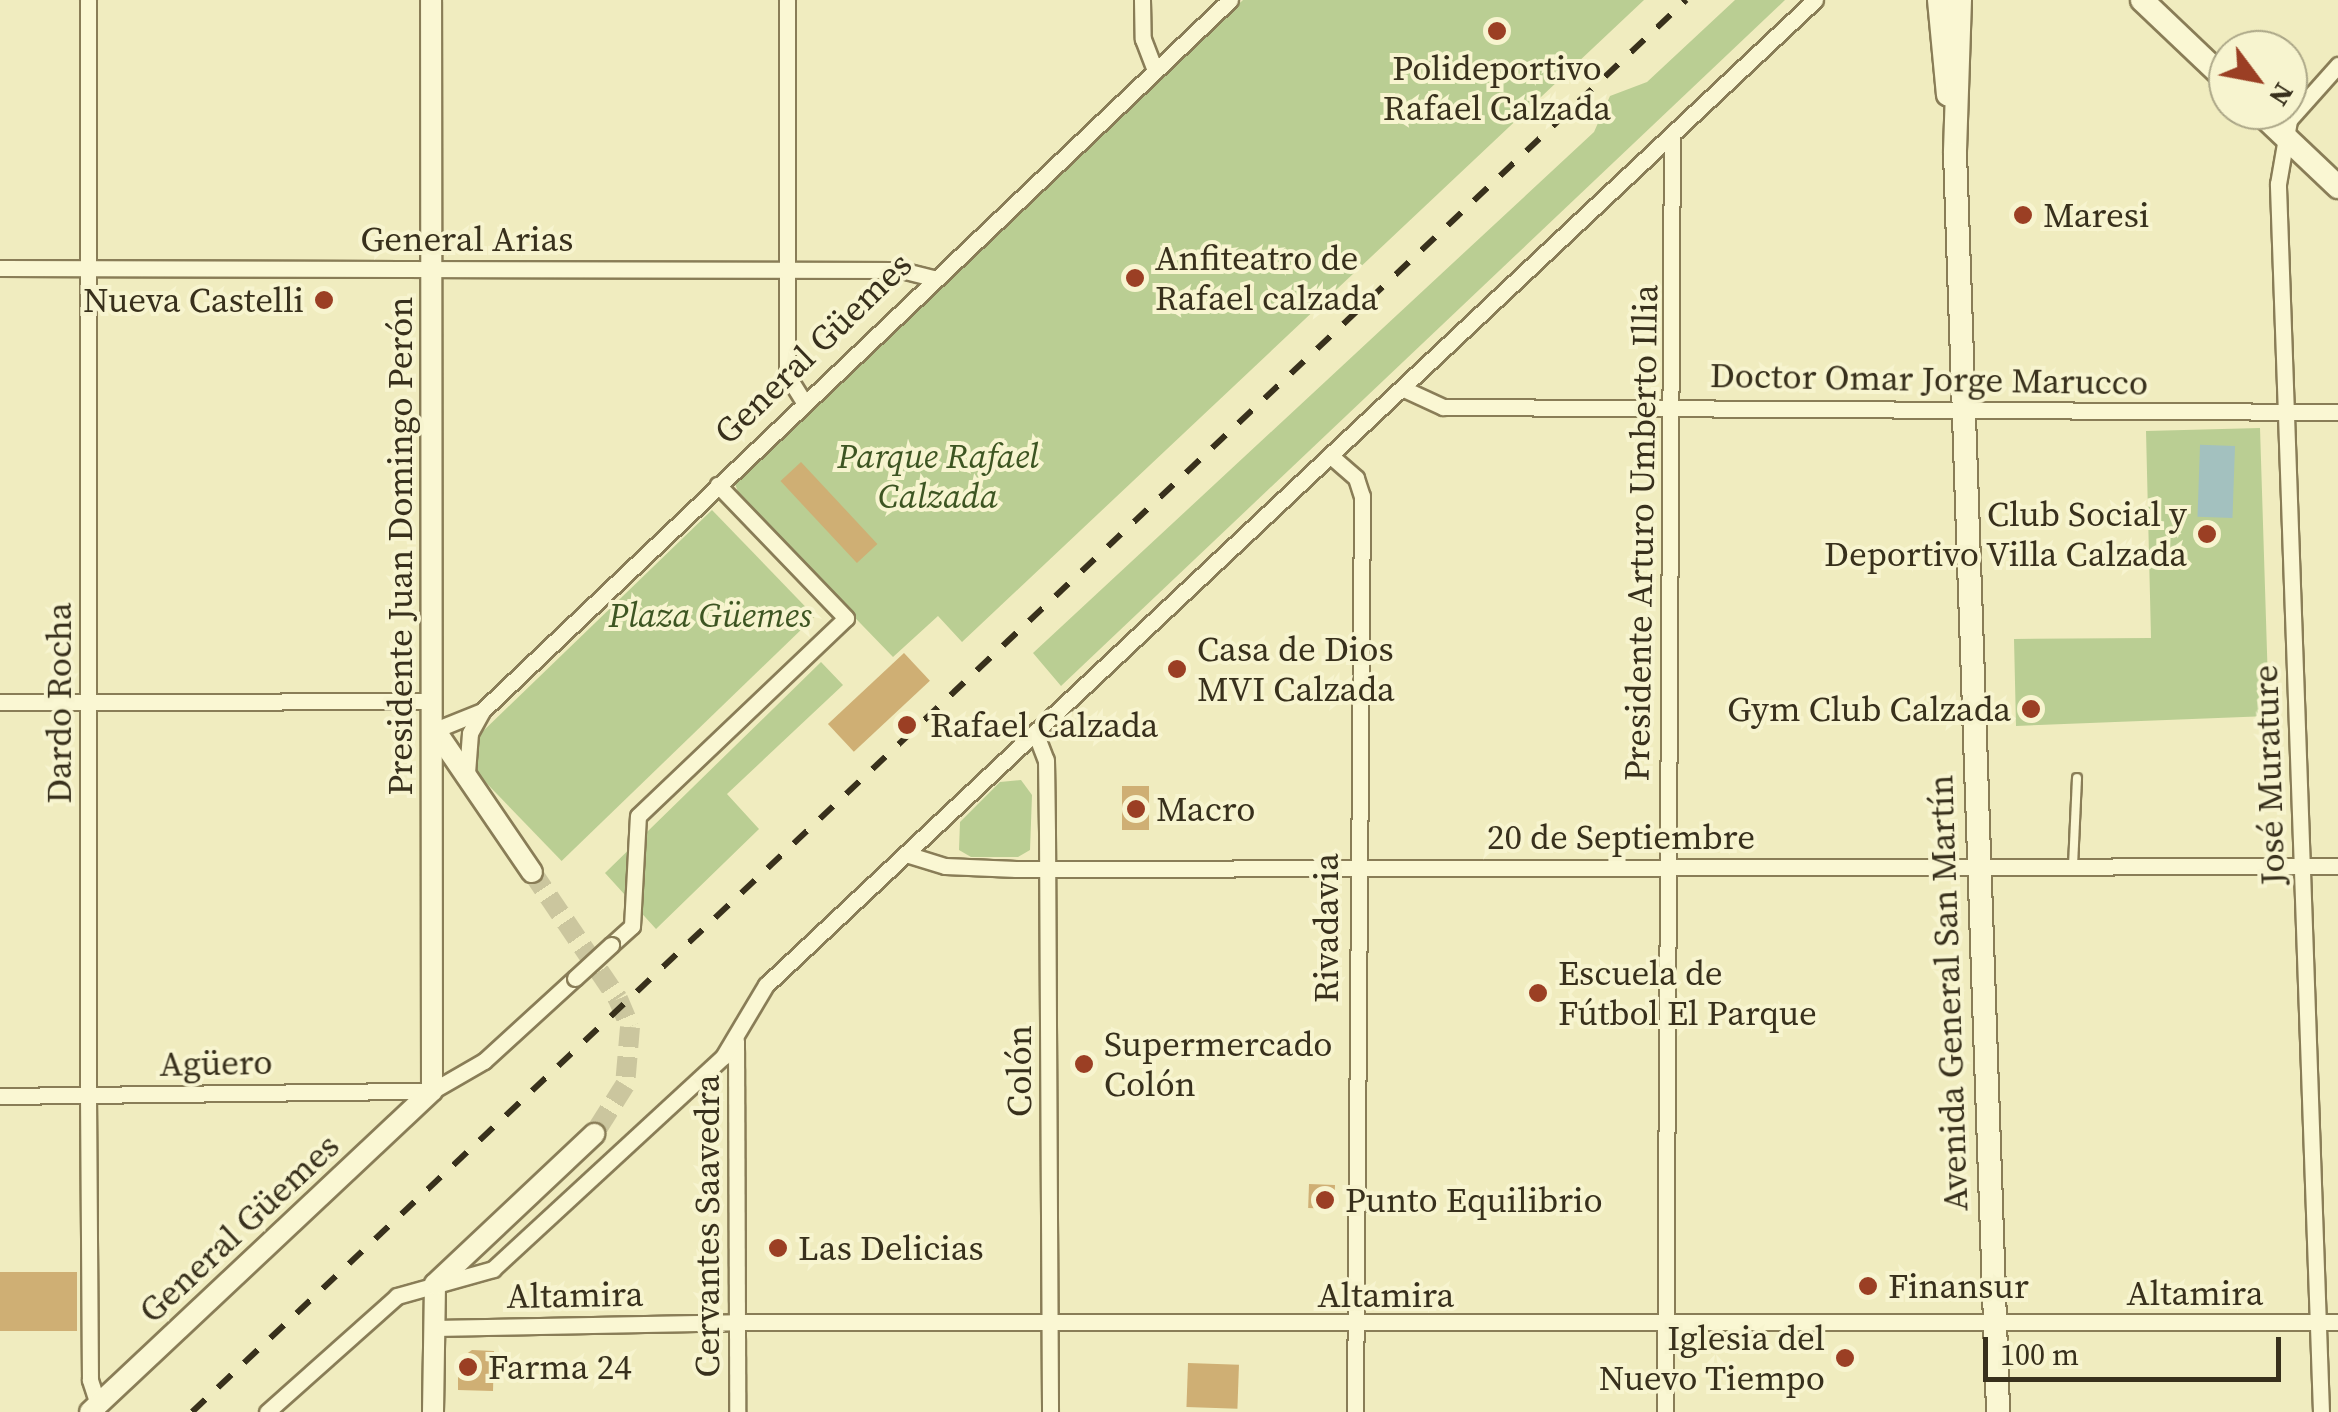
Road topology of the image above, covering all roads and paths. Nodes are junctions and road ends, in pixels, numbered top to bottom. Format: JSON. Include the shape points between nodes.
{"nodes":[{"id":1,"x":88,"y":0,"type":"edge"},
{"id":2,"x":431,"y":0,"type":"edge"},
{"id":3,"x":787,"y":0,"type":"edge"},
{"id":4,"x":1142,"y":0,"type":"edge"},
{"id":5,"x":1230,"y":0,"type":"edge"},
{"id":6,"x":1816,"y":0,"type":"edge"},
{"id":7,"x":1940,"y":0,"type":"edge"},
{"id":8,"x":1960,"y":0,"type":"edge"},
{"id":9,"x":2142,"y":0,"type":"edge"},
{"id":10,"x":2208,"y":63,"type":"edge"},
{"id":11,"x":2338,"y":66,"type":"edge"},
{"id":12,"x":1154,"y":71,"type":"junction"},
{"id":13,"x":2278,"y":130,"type":"edge"},
{"id":14,"x":1672,"y":136,"type":"junction"},
{"id":15,"x":2284,"y":136,"type":"junction"},
{"id":16,"x":1956,"y":153,"type":"junction"},
{"id":17,"x":2338,"y":187,"type":"edge"},
{"id":18,"x":0,"y":268,"type":"edge"},
{"id":19,"x":93,"y":268,"type":"junction"},
{"id":20,"x":431,"y":268,"type":"junction"},
{"id":21,"x":787,"y":270,"type":"junction"},
{"id":22,"x":932,"y":278,"type":"junction"},
{"id":23,"x":1404,"y":388,"type":"junction"},
{"id":24,"x":803,"y":401,"type":"junction"},
{"id":25,"x":1671,"y":406,"type":"junction"},
{"id":26,"x":1964,"y":412,"type":"junction"},
{"id":27,"x":2286,"y":412,"type":"junction"},
{"id":28,"x":2338,"y":412,"type":"edge"},
{"id":29,"x":1332,"y":457,"type":"junction"},
{"id":30,"x":718,"y":485,"type":"junction"},
{"id":31,"x":433,"y":701,"type":"junction"},
{"id":32,"x":0,"y":702,"type":"edge"},
{"id":33,"x":88,"y":702,"type":"junction"},
{"id":34,"x":482,"y":711,"type":"junction"},
{"id":35,"x":435,"y":730,"type":"junction"},
{"id":36,"x":1035,"y":732,"type":"junction"},
{"id":37,"x":468,"y":778,"type":"junction"},
{"id":38,"x":2077,"y":778,"type":"dead end"},
{"id":39,"x":906,"y":854,"type":"junction"},
{"id":40,"x":1356,"y":866,"type":"junction"},
{"id":41,"x":2073,"y":866,"type":"junction"},
{"id":42,"x":2302,"y":866,"type":"junction"},
{"id":43,"x":2338,"y":866,"type":"edge"},
{"id":44,"x":1979,"y":867,"type":"junction"},
{"id":45,"x":1048,"y":868,"type":"junction"},
{"id":46,"x":1668,"y":868,"type":"junction"},
{"id":47,"x":532,"y":872,"type":"tunnel mouth"},
{"id":48,"x":736,"y":1041,"type":"junction"},
{"id":49,"x":432,"y":1090,"type":"junction"},
{"id":50,"x":88,"y":1095,"type":"junction"},
{"id":51,"x":0,"y":1096,"type":"edge"},
{"id":52,"x":594,"y":1134,"type":"tunnel mouth"},
{"id":53,"x":434,"y":1284,"type":"junction"},
{"id":54,"x":737,"y":1322,"type":"junction"},
{"id":55,"x":2318,"y":1322,"type":"junction"},
{"id":56,"x":2338,"y":1322,"type":"edge"},
{"id":57,"x":1050,"y":1324,"type":"junction"},
{"id":58,"x":1995,"y":1325,"type":"junction"},
{"id":59,"x":1355,"y":1326,"type":"junction"},
{"id":60,"x":1666,"y":1326,"type":"junction"},
{"id":61,"x":434,"y":1328,"type":"junction"},
{"id":62,"x":94,"y":1408,"type":"edge"},
{"id":63,"x":267,"y":1412,"type":"edge"},
{"id":64,"x":433,"y":1412,"type":"edge"},
{"id":65,"x":737,"y":1412,"type":"edge"},
{"id":66,"x":1050,"y":1412,"type":"edge"},
{"id":67,"x":1355,"y":1412,"type":"edge"},
{"id":68,"x":1666,"y":1412,"type":"edge"},
{"id":69,"x":1998,"y":1412,"type":"edge"},
{"id":70,"x":2321,"y":1412,"type":"edge"}],
"edges":[{"from":1,"to":19,"type":"street","name":"Dardo Rocha"},
{"from":2,"to":20,"type":"street","name":"Presidente Juan Domingo Perón"},
{"from":3,"to":21,"type":"street"},
{"from":4,"to":12,"type":"street","via":[[1143,39]]},
{"from":5,"to":12,"type":"street","name":"General Güemes"},
{"from":6,"to":14,"type":"street"},
{"from":7,"to":16,"type":"main road","name":"Avenida General San Martín"},
{"from":8,"to":16,"type":"main road","name":"Avenida General San Martín"},
{"from":9,"to":10,"type":"main road"},
{"from":11,"to":15,"type":"street","via":[[2299,105]]},
{"from":12,"to":22,"type":"street","name":"General Güemes"},
{"from":13,"to":15,"type":"main road"},
{"from":14,"to":23,"type":"street"},
{"from":14,"to":25,"type":"street","name":"Presidente Arturo Umberto Illia"},
{"from":15,"to":17,"type":"main road"},
{"from":15,"to":27,"type":"street","name":"José Murature","via":[[2278,184]]},
{"from":16,"to":26,"type":"main road","name":"Avenida General San Martín"},
{"from":18,"to":19,"type":"street","name":"General Arias"},
{"from":19,"to":20,"type":"street","name":"General Arias"},
{"from":19,"to":33,"type":"street","name":"Dardo Rocha"},
{"from":20,"to":21,"type":"street","name":"General Arias"},
{"from":20,"to":31,"type":"street","name":"Presidente Juan Domingo Perón"},
{"from":21,"to":22,"type":"street","name":"General Arias","via":[[902,270]]},
{"from":21,"to":24,"type":"street","via":[[787,375]]},
{"from":22,"to":24,"type":"street","name":"General Güemes"},
{"from":23,"to":25,"type":"street","name":"Doctor Omar Jorge Marucco","via":[[1444,407]]},
{"from":23,"to":29,"type":"street"},
{"from":24,"to":30,"type":"street","name":"General Güemes"},
{"from":25,"to":26,"type":"street","name":"Doctor Omar Jorge Marucco"},
{"from":25,"to":46,"type":"street","name":"Presidente Arturo Umberto Illia"},
{"from":26,"to":27,"type":"street","name":"Doctor Omar Jorge Marucco"},
{"from":26,"to":44,"type":"main road","name":"Avenida General San Martín"},
{"from":27,"to":28,"type":"street","name":"Doctor Omar Jorge Marucco"},
{"from":27,"to":42,"type":"street","name":"José Murature"},
{"from":29,"to":36,"type":"street"},
{"from":29,"to":40,"type":"street","name":"Rivadavia","via":[[1356,478],[1362,496]]},
{"from":30,"to":34,"type":"street","name":"General Güemes"},
{"from":30,"to":49,"type":"street","bridge":true,"via":[[846,618],[638,816],[632,926],[484,1061]]},
{"from":31,"to":33,"type":"street"},
{"from":31,"to":35,"type":"street","name":"Presidente Juan Domingo Perón"},
{"from":32,"to":33,"type":"street"},
{"from":33,"to":50,"type":"street","name":"Dardo Rocha"},
{"from":34,"to":35,"type":"street","name":"General Güemes"},
{"from":34,"to":37,"type":"street","via":[[466,757]]},
{"from":35,"to":37,"type":"street"},
{"from":35,"to":49,"type":"street","name":"Presidente Juan Domingo Perón"},
{"from":36,"to":39,"type":"street"},
{"from":36,"to":45,"type":"street","name":"Colón","via":[[1046,760]]},
{"from":37,"to":47,"type":"street"},
{"from":38,"to":41,"type":"lane"},
{"from":39,"to":45,"type":"street","name":"20 de Septiembre","via":[[945,866]]},
{"from":39,"to":48,"type":"street","via":[[766,985],[750,1004]]},
{"from":40,"to":45,"type":"street","name":"20 de Septiembre"},
{"from":40,"to":46,"type":"street","name":"20 de Septiembre"},
{"from":40,"to":59,"type":"street","name":"Rivadavia"},
{"from":41,"to":42,"type":"street","name":"20 de Septiembre"},
{"from":41,"to":44,"type":"street","name":"20 de Septiembre"},
{"from":42,"to":43,"type":"street","name":"20 de Septiembre"},
{"from":42,"to":55,"type":"street","name":"José Murature"},
{"from":44,"to":46,"type":"street","name":"20 de Septiembre"},
{"from":44,"to":58,"type":"main road","name":"Avenida General San Martín"},
{"from":45,"to":57,"type":"street","name":"Colón"},
{"from":46,"to":60,"type":"street","name":"Presidente Arturo Umberto Illia"},
{"from":48,"to":53,"type":"street","via":[[492,1269]]},
{"from":48,"to":54,"type":"street","name":"Cervantes Saavedra"},
{"from":49,"to":50,"type":"street","name":"Agüero"},
{"from":49,"to":62,"type":"street","name":"General Güemes"},
{"from":50,"to":51,"type":"street","name":"Agüero"},
{"from":50,"to":62,"type":"street","name":"Dardo Rocha"},
{"from":52,"to":53,"type":"street"},
{"from":53,"to":61,"type":"street"},
{"from":53,"to":63,"type":"street","via":[[372,1314]]},
{"from":54,"to":57,"type":"street","name":"Altamira"},
{"from":54,"to":61,"type":"street","name":"Altamira"},
{"from":54,"to":65,"type":"street","name":"Cervantes Saavedra"},
{"from":55,"to":56,"type":"street","name":"Altamira"},
{"from":55,"to":58,"type":"street","name":"Altamira"},
{"from":55,"to":70,"type":"street","name":"José Murature"},
{"from":57,"to":59,"type":"street","name":"Altamira"},
{"from":57,"to":66,"type":"street","name":"Colón"},
{"from":58,"to":60,"type":"street","name":"Altamira"},
{"from":58,"to":69,"type":"main road","name":"Avenida General San Martín"},
{"from":59,"to":60,"type":"street","name":"Altamira"},
{"from":59,"to":67,"type":"street","name":"Rivadavia"},
{"from":60,"to":68,"type":"street","name":"Presidente Arturo Umberto Illia"},
{"from":61,"to":64,"type":"street"}]}
